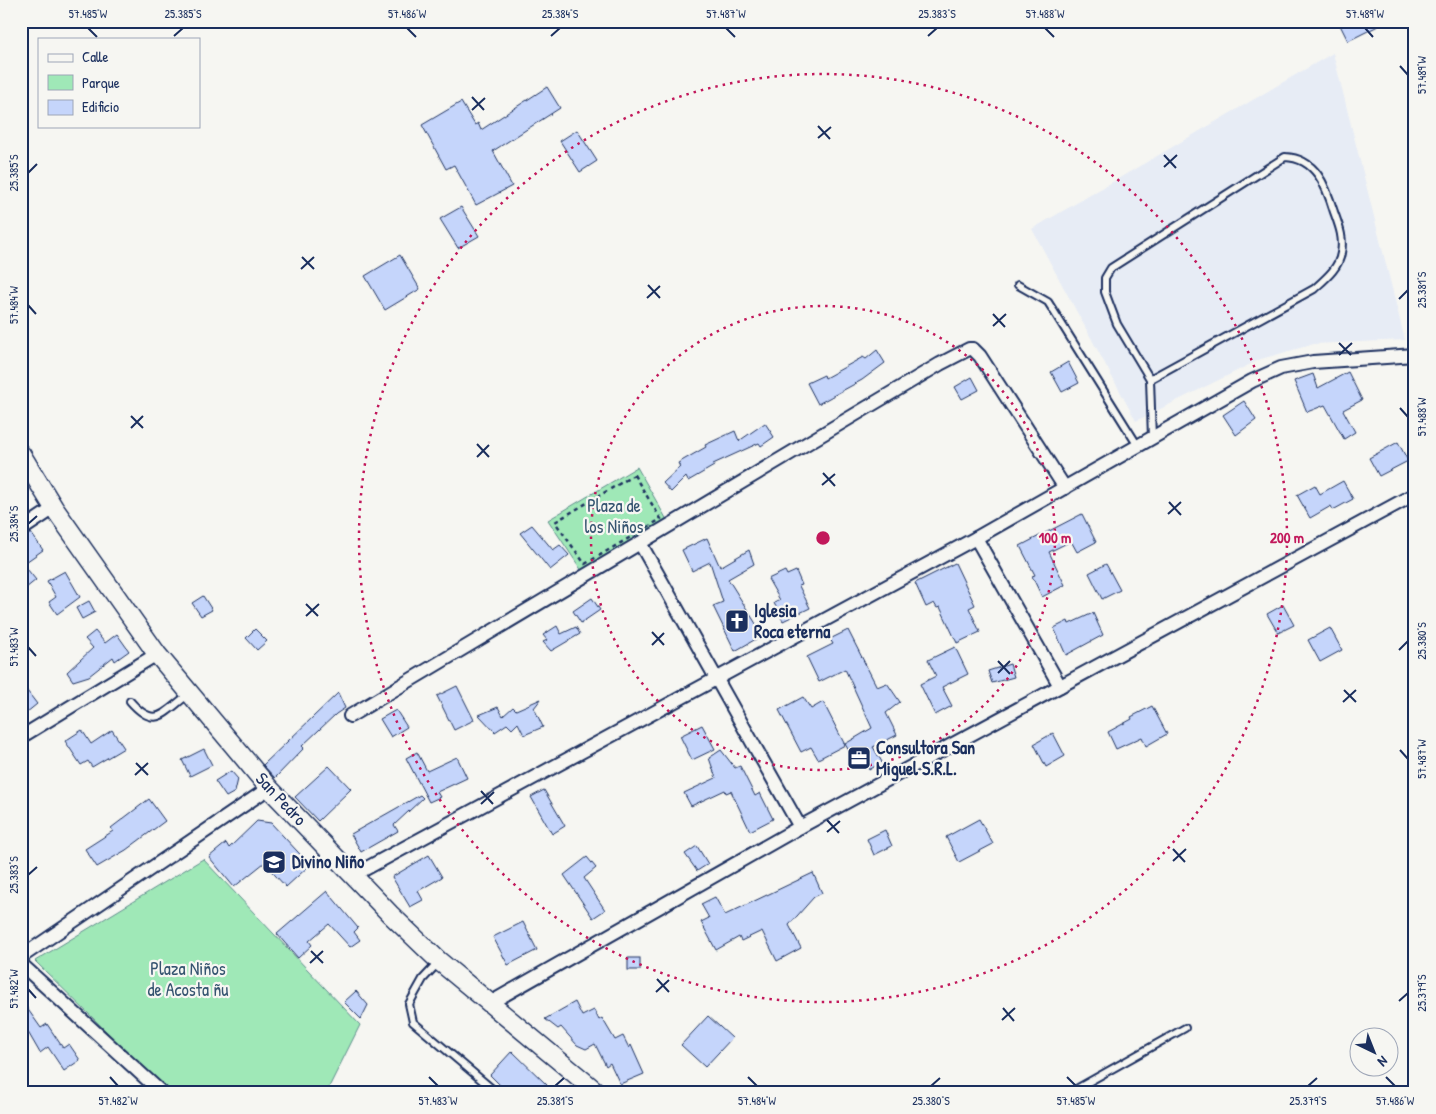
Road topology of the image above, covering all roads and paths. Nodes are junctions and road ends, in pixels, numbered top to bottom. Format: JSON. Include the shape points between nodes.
{"nodes":[{"id":1,"x":1018,"y":285,"type":"dead end"},
{"id":2,"x":1415,"y":355,"type":"edge"},
{"id":3,"x":1150,"y":379,"type":"junction"},
{"id":4,"x":1152,"y":438,"type":"junction"},
{"id":5,"x":1138,"y":446,"type":"junction"},
{"id":6,"x":21,"y":454,"type":"edge"},
{"id":7,"x":1065,"y":488,"type":"junction"},
{"id":8,"x":1415,"y":494,"type":"edge"},
{"id":9,"x":54,"y":508,"type":"junction"},
{"id":10,"x":660,"y":519,"type":"joint"},
{"id":11,"x":21,"y":530,"type":"edge"},
{"id":12,"x":976,"y":538,"type":"junction"},
{"id":13,"x":640,"y":543,"type":"junction"},
{"id":14,"x":157,"y":654,"type":"junction"},
{"id":15,"x":716,"y":679,"type":"junction"},
{"id":16,"x":1060,"y":686,"type":"junction"},
{"id":17,"x":190,"y":693,"type":"junction"},
{"id":18,"x":130,"y":701,"type":"dead end"},
{"id":19,"x":350,"y":716,"type":"dead end"},
{"id":20,"x":21,"y":737,"type":"edge"},
{"id":21,"x":270,"y":788,"type":"junction"},
{"id":22,"x":800,"y":826,"type":"junction"},
{"id":23,"x":354,"y":875,"type":"junction"},
{"id":24,"x":21,"y":957,"type":"edge"},
{"id":25,"x":439,"y":961,"type":"junction"},
{"id":26,"x":21,"y":964,"type":"edge"},
{"id":27,"x":490,"y":1003,"type":"junction"},
{"id":28,"x":1184,"y":1028,"type":"dead end"},
{"id":29,"x":162,"y":1093,"type":"edge"},
{"id":30,"x":497,"y":1093,"type":"edge"},
{"id":31,"x":598,"y":1093,"type":"edge"},
{"id":32,"x":1069,"y":1093,"type":"edge"}],
"edges":[{"from":1,"to":5,"type":"lane","via":[[1048,302]]},
{"from":2,"to":4,"type":"street","via":[[1313,362],[1281,368]]},
{"from":3,"to":3,"type":"lane","via":[[1117,324],[1105,292],[1105,278],[1110,268],[1285,157],[1296,158],[1309,165],[1325,183],[1342,236],[1341,255],[1332,273],[1314,288]]},
{"from":3,"to":4,"type":"lane"},
{"from":4,"to":5,"type":"street"},
{"from":5,"to":7,"type":"street"},
{"from":6,"to":9,"type":"main road","name":"San Pedro"},
{"from":7,"to":12,"type":"street"},
{"from":7,"to":13,"type":"street","via":[[980,356],[969,349]]},
{"from":8,"to":16,"type":"street"},
{"from":9,"to":11,"type":"street"},
{"from":9,"to":14,"type":"main road","name":"San Pedro"},
{"from":10,"to":10,"type":"path","via":[[585,564],[555,522],[634,475]]},
{"from":12,"to":15,"type":"street"},
{"from":12,"to":16,"type":"street"},
{"from":13,"to":15,"type":"street"},
{"from":13,"to":19,"type":"street"},
{"from":14,"to":17,"type":"main road","name":"San Pedro"},
{"from":14,"to":20,"type":"street"},
{"from":15,"to":22,"type":"street"},
{"from":15,"to":23,"type":"street"},
{"from":16,"to":22,"type":"street"},
{"from":17,"to":18,"type":"lane","via":[[154,717],[147,717]]},
{"from":17,"to":21,"type":"main road","name":"San Pedro"},
{"from":21,"to":23,"type":"main road","name":"San Pedro"},
{"from":21,"to":24,"type":"street"},
{"from":22,"to":27,"type":"street"},
{"from":23,"to":25,"type":"main road","name":"San Pedro"},
{"from":25,"to":27,"type":"main road","name":"San Pedro"},
{"from":25,"to":30,"type":"lane","via":[[423,979],[409,1004],[413,1022]]},
{"from":26,"to":29,"type":"street"},
{"from":27,"to":31,"type":"main road","name":"San Pedro"},
{"from":28,"to":32,"type":"lane"}]}
